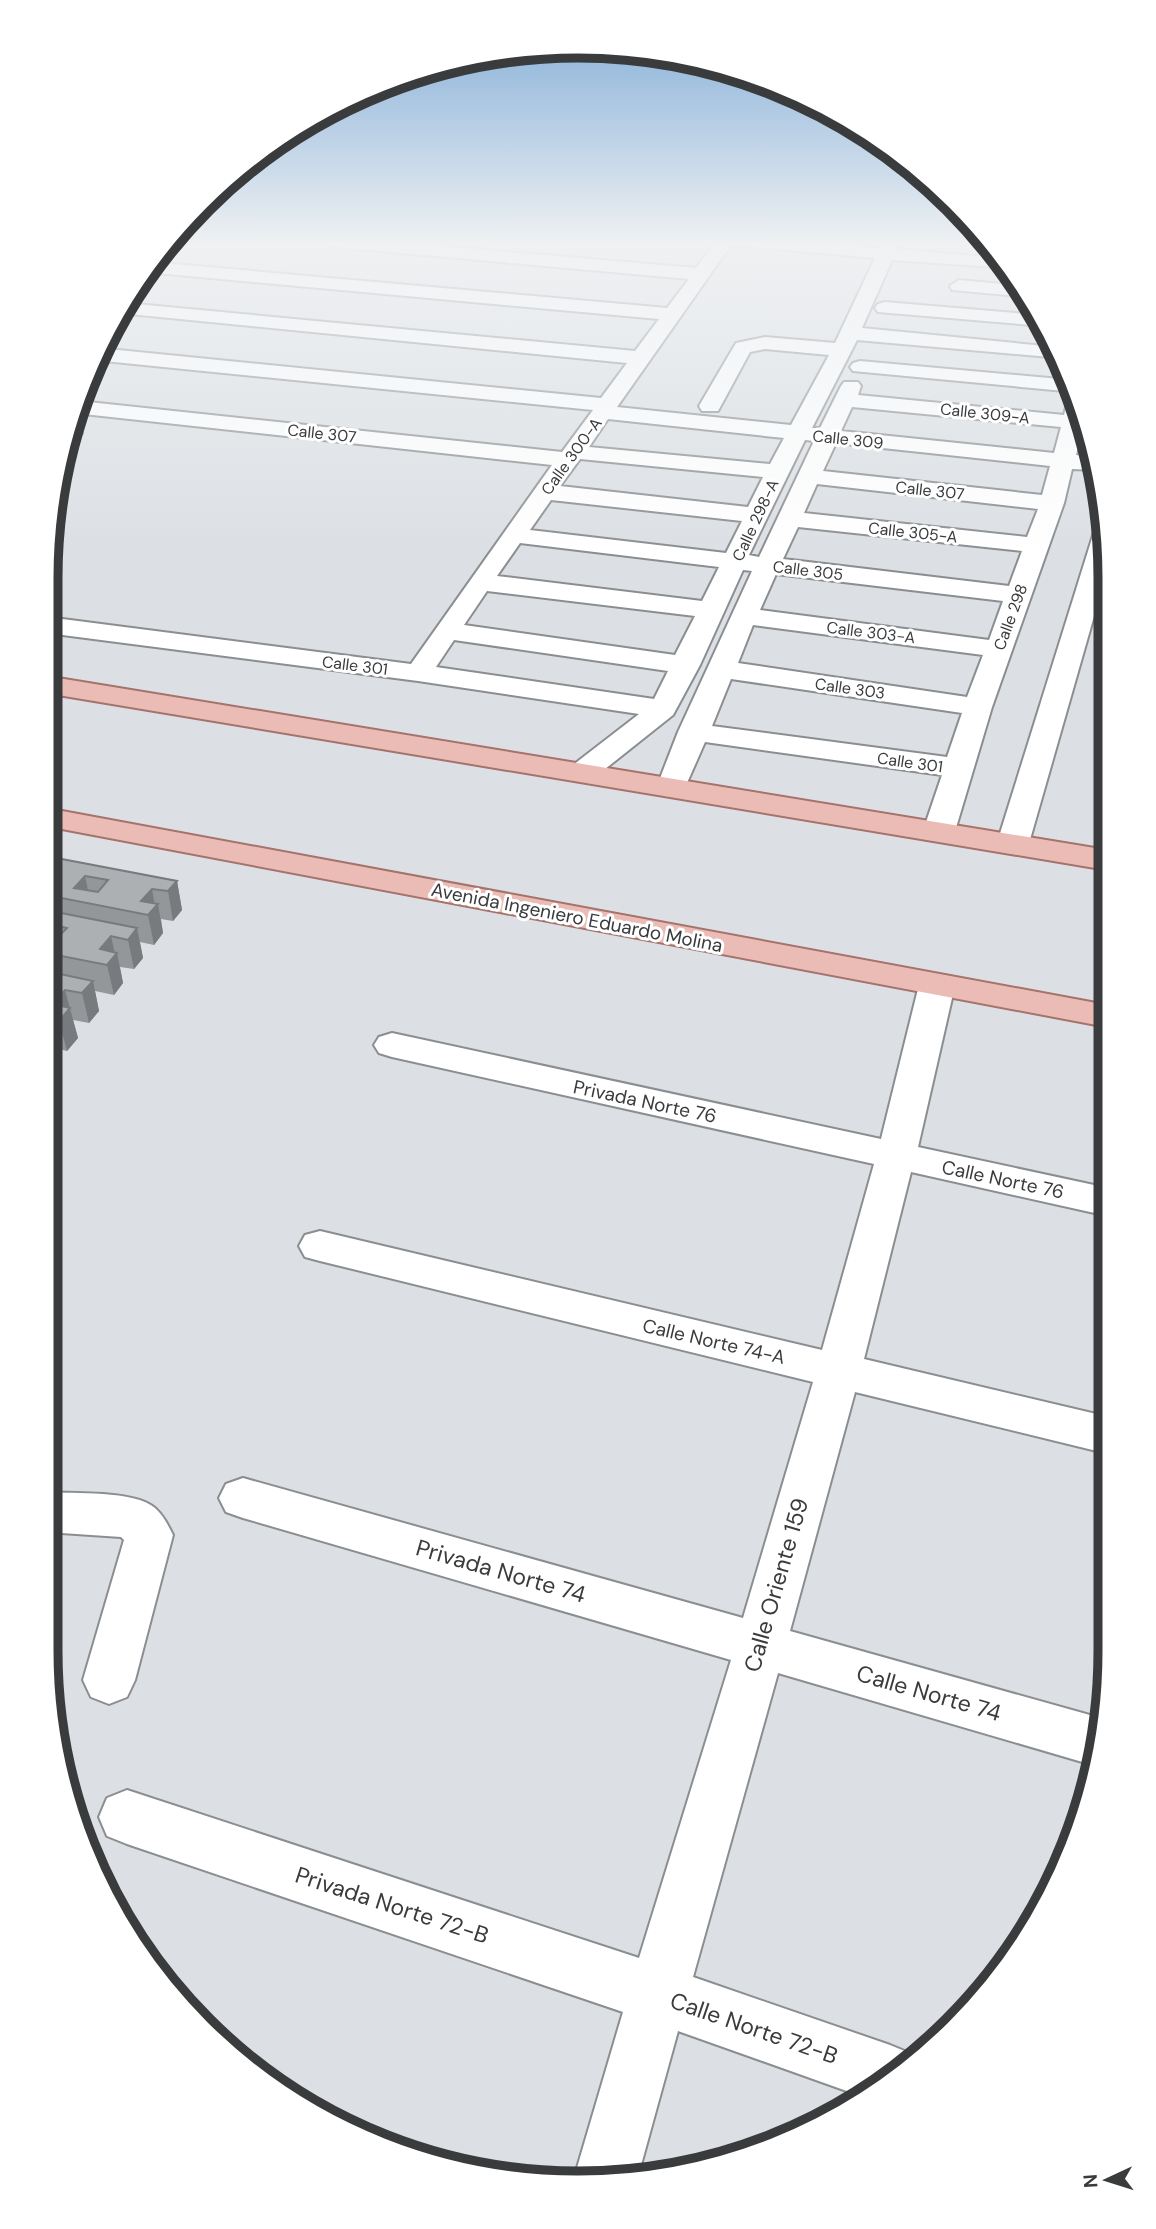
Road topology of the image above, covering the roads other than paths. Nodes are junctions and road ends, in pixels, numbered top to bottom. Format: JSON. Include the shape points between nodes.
{"nodes":[{"id":1,"x":210,"y":345,"type":"edge"},
{"id":2,"x":431,"y":345,"type":"edge"},
{"id":3,"x":509,"y":345,"type":"edge"},
{"id":4,"x":650,"y":345,"type":"edge"},
{"id":5,"x":754,"y":345,"type":"edge"},
{"id":6,"x":826,"y":345,"type":"edge"},
{"id":7,"x":856,"y":346,"type":"junction"},
{"id":8,"x":1047,"y":353,"type":"edge"},
{"id":9,"x":108,"y":355,"type":"edge"},
{"id":10,"x":641,"y":358,"type":"junction"},
{"id":11,"x":190,"y":362,"type":"junction"},
{"id":12,"x":169,"y":378,"type":"dead end"},
{"id":13,"x":394,"y":384,"type":"junction"},
{"id":14,"x":1061,"y":384,"type":"edge"},
{"id":15,"x":148,"y":394,"type":"dead end"},
{"id":16,"x":845,"y":400,"type":"junction"},
{"id":17,"x":377,"y":401,"type":"dead end"},
{"id":18,"x":710,"y":406,"type":"dead end"},
{"id":19,"x":86,"y":408,"type":"edge"},
{"id":20,"x":605,"y":409,"type":"junction"},
{"id":21,"x":126,"y":411,"type":"junction"},
{"id":22,"x":1072,"y":416,"type":"edge"},
{"id":23,"x":360,"y":418,"type":"dead end"},
{"id":24,"x":1075,"y":424,"type":"edge"},
{"id":25,"x":800,"y":434,"type":"junction"},
{"id":26,"x":343,"y":436,"type":"junction"},
{"id":27,"x":829,"y":437,"type":"junction"},
{"id":28,"x":572,"y":456,"type":"junction"},
{"id":29,"x":1063,"y":461,"type":"junction"},
{"id":30,"x":1085,"y":463,"type":"edge"},
{"id":31,"x":777,"y":472,"type":"junction"},
{"id":32,"x":809,"y":476,"type":"junction"},
{"id":33,"x":546,"y":492,"type":"junction"},
{"id":34,"x":1052,"y":503,"type":"junction"},
{"id":35,"x":757,"y":515,"type":"junction"},
{"id":36,"x":791,"y":519,"type":"junction"},
{"id":37,"x":514,"y":535,"type":"junction"},
{"id":38,"x":1036,"y":545,"type":"junction"},
{"id":39,"x":1097,"y":560,"type":"edge"},
{"id":40,"x":736,"y":561,"type":"junction"},
{"id":41,"x":770,"y":565,"type":"junction"},
{"id":42,"x":480,"y":582,"type":"junction"},
{"id":43,"x":1019,"y":595,"type":"junction"},
{"id":44,"x":712,"y":610,"type":"junction"},
{"id":45,"x":744,"y":616,"type":"junction"},
{"id":46,"x":58,"y":626,"type":"edge"},
{"id":47,"x":447,"y":631,"type":"junction"},
{"id":48,"x":998,"y":649,"type":"junction"},
{"id":49,"x":686,"y":665,"type":"junction"},
{"id":50,"x":722,"y":669,"type":"junction"},
{"id":51,"x":418,"y":673,"type":"junction"},
{"id":52,"x":58,"y":686,"type":"edge"},
{"id":53,"x":978,"y":707,"type":"junction"},
{"id":54,"x":663,"y":709,"type":"junction"},
{"id":55,"x":693,"y":732,"type":"junction"},
{"id":56,"x":959,"y":768,"type":"junction"},
{"id":57,"x":584,"y":771,"type":"junction"},
{"id":58,"x":672,"y":786,"type":"junction"},
{"id":59,"x":58,"y":819,"type":"edge"},
{"id":60,"x":939,"y":831,"type":"junction"},
{"id":61,"x":1013,"y":843,"type":"junction"},
{"id":62,"x":1098,"y":858,"type":"edge"},
{"id":63,"x":937,"y":985,"type":"junction"},
{"id":64,"x":1098,"y":1014,"type":"edge"},
{"id":65,"x":392,"y":1045,"type":"dead end"},
{"id":66,"x":898,"y":1156,"type":"junction"},
{"id":67,"x":1098,"y":1200,"type":"edge"},
{"id":68,"x":320,"y":1246,"type":"dead end"},
{"id":69,"x":839,"y":1371,"type":"junction"},
{"id":70,"x":1098,"y":1433,"type":"edge"},
{"id":71,"x":243,"y":1498,"type":"dead end"},
{"id":72,"x":58,"y":1513,"type":"edge"},
{"id":73,"x":759,"y":1644,"type":"junction"},
{"id":74,"x":109,"y":1680,"type":"dead end"},
{"id":75,"x":1090,"y":1739,"type":"edge"},
{"id":76,"x":127,"y":1817,"type":"dead end"},
{"id":77,"x":657,"y":1993,"type":"junction"},
{"id":78,"x":882,"y":2073,"type":"edge"},
{"id":79,"x":607,"y":2170,"type":"edge"}],
"edges":[{"from":1,"to":11,"type":"street"},
{"from":2,"to":13,"type":"street"},
{"from":3,"to":10,"type":"street"},
{"from":4,"to":10,"type":"street","name":"Calle 300-A"},
{"from":5,"to":18,"type":"street","via":[[743,347]]},
{"from":6,"to":7,"type":"street"},
{"from":7,"to":8,"type":"street"},
{"from":7,"to":14,"type":"street"},
{"from":7,"to":16,"type":"street","name":"Calle 298-A"},
{"from":7,"to":25,"type":"street","name":"Calle 298-A"},
{"from":9,"to":11,"type":"street","name":"Calle 309"},
{"from":10,"to":20,"type":"street","name":"Calle 300-A"},
{"from":11,"to":12,"type":"street"},
{"from":11,"to":13,"type":"street","name":"Calle 309"},
{"from":13,"to":17,"type":"street"},
{"from":13,"to":20,"type":"street","name":"Calle 309"},
{"from":15,"to":21,"type":"street"},
{"from":16,"to":22,"type":"street","name":"Calle 309-A"},
{"from":16,"to":27,"type":"street","name":"Calle 298-A"},
{"from":19,"to":21,"type":"street","name":"Calle 307"},
{"from":20,"to":25,"type":"street","name":"Calle 309"},
{"from":20,"to":28,"type":"street","name":"Calle 300-A"},
{"from":21,"to":26,"type":"street","name":"Calle 307"},
{"from":23,"to":26,"type":"street"},
{"from":24,"to":29,"type":"street","name":"Calle 298"},
{"from":25,"to":27,"type":"street","name":"Calle 309"},
{"from":25,"to":31,"type":"street","name":"Calle 298-A"},
{"from":26,"to":28,"type":"street","name":"Calle 307"},
{"from":27,"to":29,"type":"street","name":"Calle 309"},
{"from":27,"to":32,"type":"street","name":"Calle 298-A"},
{"from":28,"to":31,"type":"street","name":"Calle 307"},
{"from":28,"to":33,"type":"street","name":"Calle 300-A"},
{"from":29,"to":30,"type":"street","name":"Calle 309"},
{"from":29,"to":34,"type":"street","name":"Calle 298"},
{"from":31,"to":35,"type":"street","name":"Calle 298-A"},
{"from":32,"to":34,"type":"street","name":"Calle 307"},
{"from":32,"to":36,"type":"street","name":"Calle 298-A"},
{"from":33,"to":35,"type":"street"},
{"from":33,"to":37,"type":"street","name":"Calle 300-A"},
{"from":34,"to":38,"type":"street","name":"Calle 298"},
{"from":35,"to":40,"type":"street","name":"Calle 298-A"},
{"from":36,"to":38,"type":"street","name":"Calle 305-A"},
{"from":36,"to":41,"type":"street","name":"Calle 298-A"},
{"from":37,"to":40,"type":"street","name":"Calle 305"},
{"from":37,"to":42,"type":"street","name":"Calle 300-A"},
{"from":38,"to":43,"type":"street","name":"Calle 298"},
{"from":39,"to":61,"type":"street"},
{"from":40,"to":41,"type":"street","name":"Calle 305"},
{"from":40,"to":44,"type":"street","name":"Calle 298-A"},
{"from":41,"to":43,"type":"street","name":"Calle 305"},
{"from":41,"to":45,"type":"street","name":"Calle 298-A"},
{"from":42,"to":44,"type":"street"},
{"from":42,"to":47,"type":"street","name":"Calle 300-A"},
{"from":43,"to":48,"type":"street","name":"Calle 298"},
{"from":44,"to":49,"type":"street","name":"Calle 298-A"},
{"from":45,"to":48,"type":"street","name":"Calle 303-A"},
{"from":45,"to":50,"type":"street","name":"Calle 298-A"},
{"from":46,"to":51,"type":"street","name":"Calle 301"},
{"from":47,"to":49,"type":"street"},
{"from":47,"to":51,"type":"street","name":"Calle 300-A"},
{"from":48,"to":53,"type":"street","name":"Calle 298"},
{"from":49,"to":54,"type":"street","name":"Calle 298-A"},
{"from":50,"to":53,"type":"street","name":"Calle 303"},
{"from":50,"to":55,"type":"street","name":"Calle 298-A"},
{"from":51,"to":54,"type":"street","name":"Calle 301"},
{"from":52,"to":57,"type":"main road"},
{"from":53,"to":56,"type":"street","name":"Calle 298"},
{"from":54,"to":57,"type":"street","name":"Calle 298-A"},
{"from":55,"to":56,"type":"street","name":"Calle 301"},
{"from":55,"to":58,"type":"street","name":"Calle 298-A"},
{"from":56,"to":60,"type":"street","name":"Calle 298"},
{"from":57,"to":58,"type":"main road"},
{"from":58,"to":60,"type":"main road"},
{"from":59,"to":63,"type":"main road","name":"Avenida Ingeniero Eduardo Molina"},
{"from":60,"to":61,"type":"main road"},
{"from":61,"to":62,"type":"main road"},
{"from":63,"to":64,"type":"main road","name":"Avenida Ingeniero Eduardo Molina"},
{"from":63,"to":66,"type":"street","name":"Calle Oriente 159"},
{"from":65,"to":66,"type":"street","name":"Privada Norte 76"},
{"from":66,"to":67,"type":"street","name":"Calle Norte 76"},
{"from":66,"to":69,"type":"street","name":"Calle Oriente 159"},
{"from":68,"to":69,"type":"street","name":"Calle Norte 74-A"},
{"from":69,"to":70,"type":"street","name":"Calle Norte 74-A"},
{"from":69,"to":73,"type":"street","name":"Calle Oriente 159"},
{"from":71,"to":73,"type":"street","name":"Privada Norte 74"},
{"from":72,"to":74,"type":"street","via":[[125,1517],[136,1520],[149,1535]]},
{"from":73,"to":75,"type":"street","name":"Calle Norte 74"},
{"from":73,"to":77,"type":"street","name":"Calle Oriente 159"},
{"from":76,"to":77,"type":"street","name":"Privada Norte 72-B"},
{"from":77,"to":78,"type":"street","name":"Calle Norte 72-B"},
{"from":77,"to":79,"type":"street","name":"Calle Oriente 159"}]}
